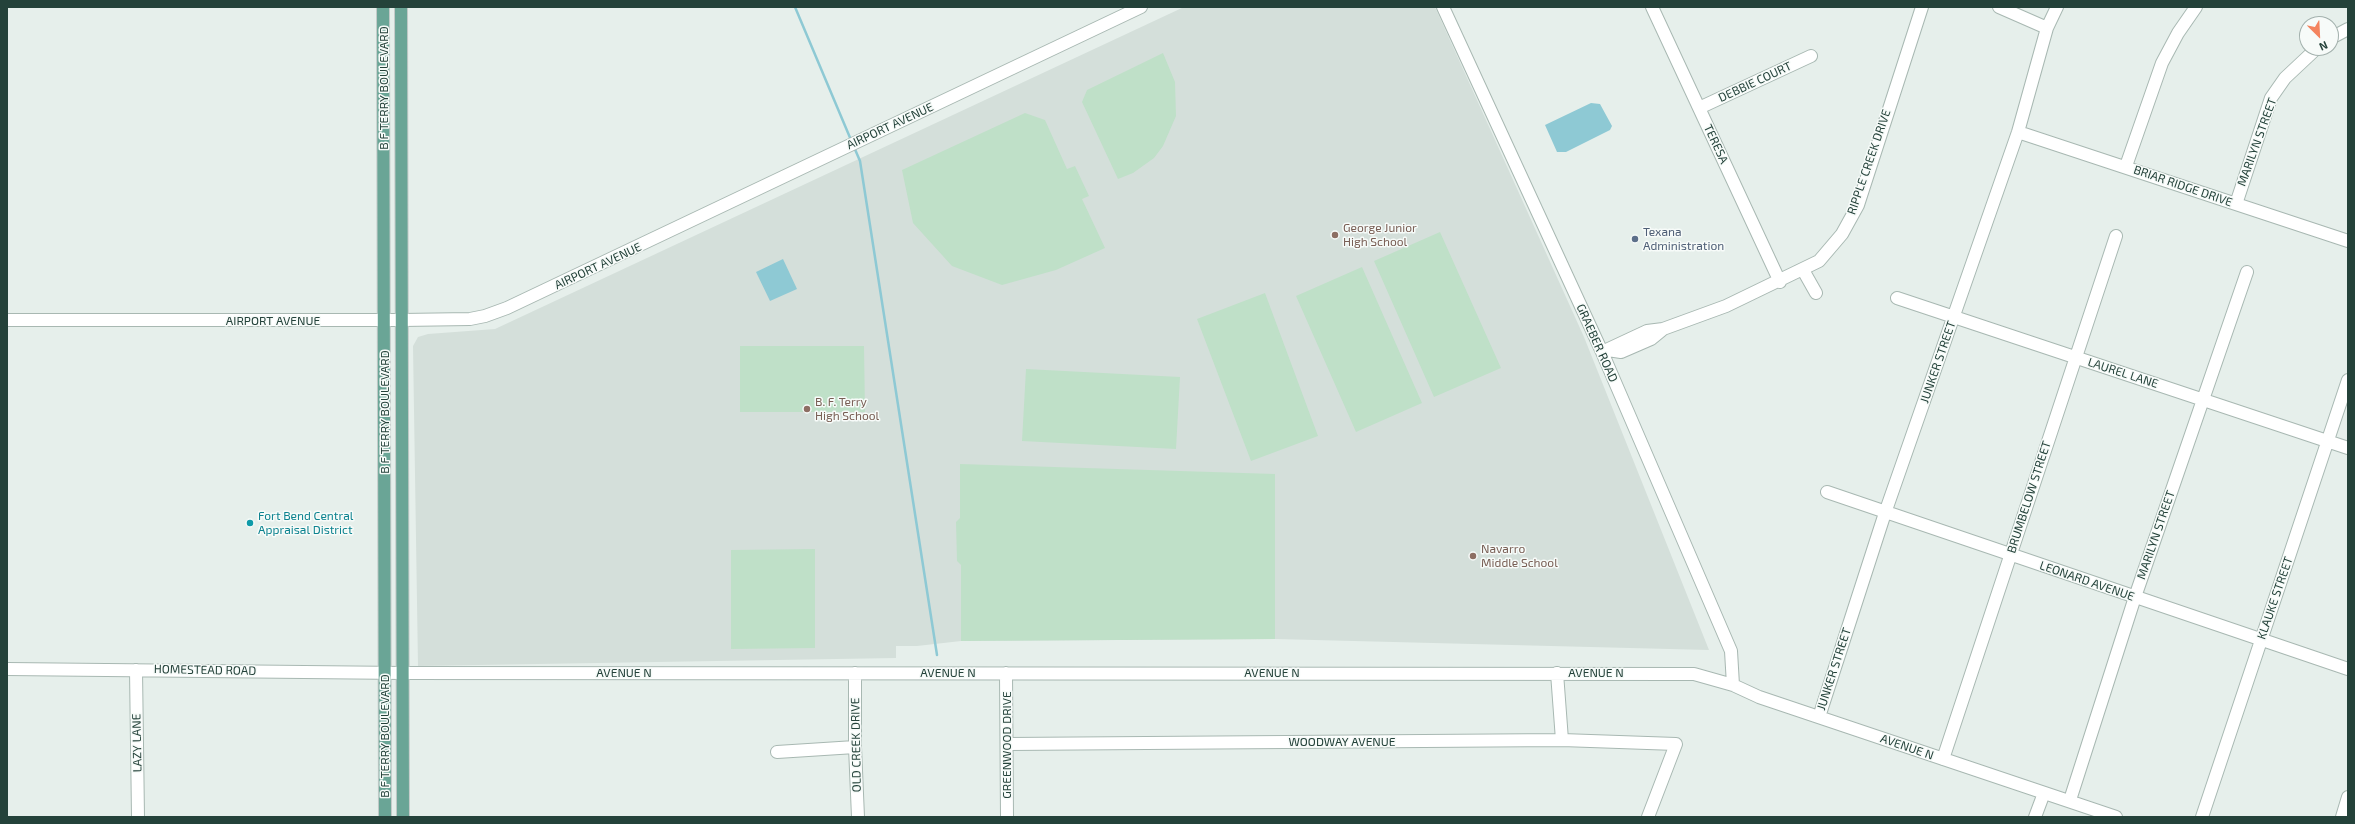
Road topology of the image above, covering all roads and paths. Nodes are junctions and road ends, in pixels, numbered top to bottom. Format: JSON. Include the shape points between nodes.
{"nodes":[{"id":1,"x":384,"y":7,"type":"edge"},
{"id":2,"x":401,"y":7,"type":"edge"},
{"id":3,"x":1141,"y":7,"type":"edge"},
{"id":4,"x":1443,"y":7,"type":"edge"},
{"id":5,"x":1652,"y":7,"type":"edge"},
{"id":6,"x":1922,"y":7,"type":"edge"},
{"id":7,"x":1999,"y":7,"type":"edge"},
{"id":8,"x":2057,"y":7,"type":"edge"},
{"id":9,"x":2196,"y":7,"type":"edge"},
{"id":10,"x":2046,"y":28,"type":"junction"},
{"id":11,"x":2348,"y":29,"type":"edge"},
{"id":12,"x":2339,"y":34,"type":"edge"},
{"id":13,"x":1811,"y":56,"type":"dead end"},
{"id":14,"x":2308,"y":56,"type":"edge"},
{"id":15,"x":1699,"y":108,"type":"junction"},
{"id":16,"x":2018,"y":132,"type":"junction"},
{"id":17,"x":2126,"y":166,"type":"junction"},
{"id":18,"x":2236,"y":204,"type":"junction"},
{"id":19,"x":2116,"y":236,"type":"dead end"},
{"id":20,"x":2348,"y":241,"type":"edge"},
{"id":21,"x":1803,"y":270,"type":"junction"},
{"id":22,"x":2247,"y":272,"type":"dead end"},
{"id":23,"x":1780,"y":282,"type":"junction"},
{"id":24,"x":1816,"y":293,"type":"dead end"},
{"id":25,"x":1897,"y":298,"type":"dead end"},
{"id":26,"x":1954,"y":317,"type":"junction"},
{"id":27,"x":7,"y":320,"type":"edge"},
{"id":28,"x":384,"y":320,"type":"junction"},
{"id":29,"x":402,"y":320,"type":"junction"},
{"id":30,"x":1605,"y":351,"type":"junction"},
{"id":31,"x":2076,"y":357,"type":"junction"},
{"id":32,"x":2348,"y":380,"type":"edge"},
{"id":33,"x":2203,"y":400,"type":"junction"},
{"id":34,"x":2327,"y":441,"type":"junction"},
{"id":35,"x":2348,"y":448,"type":"edge"},
{"id":36,"x":1827,"y":492,"type":"dead end"},
{"id":37,"x":1885,"y":513,"type":"junction"},
{"id":38,"x":2010,"y":555,"type":"junction"},
{"id":39,"x":2135,"y":597,"type":"junction"},
{"id":40,"x":2261,"y":639,"type":"junction"},
{"id":41,"x":7,"y":669,"type":"edge"},
{"id":42,"x":2348,"y":669,"type":"edge"},
{"id":43,"x":136,"y":670,"type":"junction"},
{"id":44,"x":385,"y":672,"type":"junction"},
{"id":45,"x":403,"y":673,"type":"junction"},
{"id":46,"x":855,"y":673,"type":"junction"},
{"id":47,"x":1006,"y":673,"type":"junction"},
{"id":48,"x":1557,"y":673,"type":"junction"},
{"id":49,"x":1733,"y":685,"type":"junction"},
{"id":50,"x":1819,"y":717,"type":"junction"},
{"id":51,"x":1562,"y":740,"type":"junction"},
{"id":52,"x":1008,"y":744,"type":"junction"},
{"id":53,"x":854,"y":748,"type":"junction"},
{"id":54,"x":777,"y":752,"type":"dead end"},
{"id":55,"x":1943,"y":759,"type":"junction"},
{"id":56,"x":2044,"y":792,"type":"junction"},
{"id":57,"x":2348,"y":797,"type":"edge"},
{"id":58,"x":2070,"y":800,"type":"junction"},
{"id":59,"x":138,"y":817,"type":"edge"},
{"id":60,"x":386,"y":817,"type":"edge"},
{"id":61,"x":403,"y":817,"type":"edge"},
{"id":62,"x":858,"y":817,"type":"edge"},
{"id":63,"x":1007,"y":817,"type":"edge"},
{"id":64,"x":1648,"y":817,"type":"edge"},
{"id":65,"x":2035,"y":817,"type":"edge"},
{"id":66,"x":2116,"y":817,"type":"edge"},
{"id":67,"x":2202,"y":817,"type":"edge"},
{"id":68,"x":2342,"y":817,"type":"edge"}],
"edges":[{"from":1,"to":28,"type":"main road","name":"B F TERRY BOULEVARD"},
{"from":2,"to":29,"type":"main road","name":"B F TERRY BOULEVARD"},
{"from":3,"to":29,"type":"street","name":"AIRPORT AVENUE","via":[[508,308],[470,318]]},
{"from":4,"to":30,"type":"street","name":"GRAEBER ROAD"},
{"from":5,"to":15,"type":"street","name":"TERESA"},
{"from":6,"to":21,"type":"street","name":"RIPPLE CREEK DRIVE","via":[[1858,205],[1842,234],[1819,261]]},
{"from":7,"to":10,"type":"street"},
{"from":8,"to":10,"type":"street","name":"JUNKER STREET"},
{"from":9,"to":17,"type":"street","via":[[2178,33],[2162,64]]},
{"from":10,"to":16,"type":"street","name":"JUNKER STREET"},
{"from":11,"to":12,"type":"street"},
{"from":13,"to":15,"type":"street","name":"DEBBIE COURT"},
{"from":14,"to":18,"type":"street","name":"MARILYN STREET","via":[[2285,78],[2271,98]]},
{"from":15,"to":23,"type":"street","name":"TERESA"},
{"from":16,"to":17,"type":"street","name":"BRIAR RIDGE DRIVE"},
{"from":16,"to":26,"type":"street","name":"JUNKER STREET"},
{"from":17,"to":18,"type":"street","name":"BRIAR RIDGE DRIVE"},
{"from":18,"to":20,"type":"street","name":"BRIAR RIDGE DRIVE"},
{"from":19,"to":31,"type":"street","name":"BRUMBELOW STREET"},
{"from":21,"to":23,"type":"street","name":"RIPPLE CREEK DRIVE"},
{"from":21,"to":24,"type":"street"},
{"from":22,"to":33,"type":"street","name":"MARILYN STREET"},
{"from":23,"to":30,"type":"street","name":"RIPPLE CREEK DRIVE","via":[[1726,306],[1663,329],[1651,339],[1621,352]]},
{"from":25,"to":26,"type":"street","name":"LAUREL LANE"},
{"from":26,"to":31,"type":"street","name":"LAUREL LANE"},
{"from":26,"to":37,"type":"street","name":"JUNKER STREET"},
{"from":27,"to":28,"type":"street","name":"AIRPORT AVENUE"},
{"from":28,"to":29,"type":"street","name":"AIRPORT AVENUE"},
{"from":28,"to":44,"type":"main road","name":"B F TERRY BOULEVARD"},
{"from":29,"to":45,"type":"main road","name":"B F TERRY BOULEVARD"},
{"from":30,"to":49,"type":"street","name":"GRAEBER ROAD","via":[[1731,651]]},
{"from":31,"to":33,"type":"street","name":"LAUREL LANE"},
{"from":31,"to":38,"type":"street","name":"BRUMBELOW STREET"},
{"from":32,"to":34,"type":"street","name":"KLAUKE STREET"},
{"from":33,"to":34,"type":"street","name":"LAUREL LANE"},
{"from":33,"to":39,"type":"street","name":"MARILYN STREET"},
{"from":34,"to":35,"type":"street","name":"LAUREL LANE"},
{"from":34,"to":40,"type":"street","name":"KLAUKE STREET"},
{"from":36,"to":37,"type":"street","name":"LEONARD AVENUE"},
{"from":37,"to":38,"type":"street","name":"LEONARD AVENUE"},
{"from":37,"to":50,"type":"street","name":"JUNKER STREET"},
{"from":38,"to":39,"type":"street","name":"LEONARD AVENUE"},
{"from":38,"to":55,"type":"street","name":"BRUMBELOW STREET"},
{"from":39,"to":40,"type":"street","name":"LEONARD AVENUE"},
{"from":39,"to":58,"type":"street","name":"MARILYN STREET"},
{"from":40,"to":42,"type":"street","name":"LEONARD AVENUE"},
{"from":40,"to":67,"type":"street","name":"KLAUKE STREET"},
{"from":41,"to":43,"type":"street","name":"HOMESTEAD ROAD"},
{"from":43,"to":44,"type":"street","name":"HOMESTEAD ROAD"},
{"from":43,"to":59,"type":"street","name":"LAZY LANE"},
{"from":44,"to":45,"type":"street","name":"HOMESTEAD ROAD"},
{"from":44,"to":60,"type":"main road","name":"B F TERRY BOULEVARD"},
{"from":45,"to":46,"type":"street","name":"AVENUE N"},
{"from":45,"to":61,"type":"main road","name":"B F TERRY BOULEVARD"},
{"from":46,"to":47,"type":"street","name":"AVENUE N"},
{"from":46,"to":53,"type":"street","name":"OLD CREEK DRIVE"},
{"from":47,"to":48,"type":"street","name":"AVENUE N"},
{"from":47,"to":52,"type":"street","name":"GREENWOOD DRIVE"},
{"from":48,"to":49,"type":"street","name":"AVENUE N","via":[[1694,674]]},
{"from":48,"to":51,"type":"street"},
{"from":49,"to":50,"type":"street","name":"AVENUE N","via":[[1759,697]]},
{"from":50,"to":55,"type":"street","name":"AVENUE N"},
{"from":51,"to":52,"type":"street","name":"WOODWAY AVENUE"},
{"from":51,"to":64,"type":"street","name":"WOODWAY AVENUE","via":[[1676,744]]},
{"from":52,"to":63,"type":"street","name":"GREENWOOD DRIVE"},
{"from":53,"to":54,"type":"street"},
{"from":53,"to":62,"type":"street","name":"OLD CREEK DRIVE"},
{"from":55,"to":56,"type":"street","name":"AVENUE N"},
{"from":56,"to":58,"type":"street","name":"AVENUE N"},
{"from":56,"to":65,"type":"street"},
{"from":57,"to":68,"type":"street"},
{"from":58,"to":66,"type":"street","name":"AVENUE N"}]}
